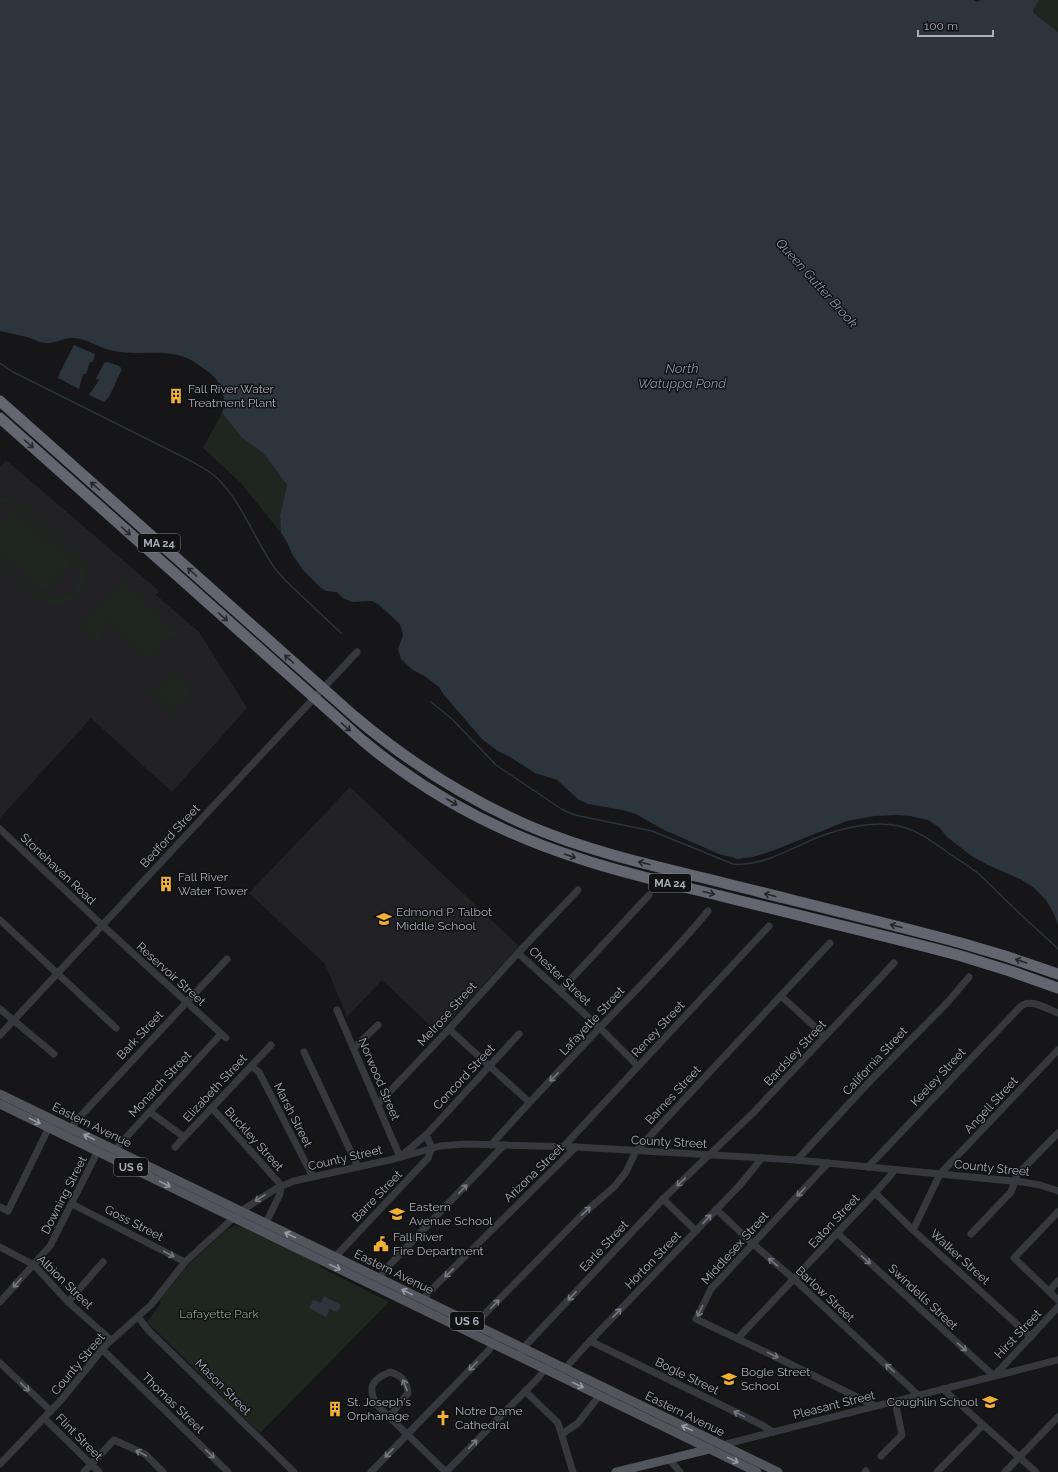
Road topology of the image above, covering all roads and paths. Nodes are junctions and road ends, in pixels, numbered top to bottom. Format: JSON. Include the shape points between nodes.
{"nodes":[{"id":1,"x":0,"y":401,"type":"edge"},
{"id":2,"x":0,"y":418,"type":"edge"},
{"id":3,"x":357,"y":652,"type":"dead end"},
{"id":4,"x":0,"y":829,"type":"edge"},
{"id":5,"x":578,"y":890,"type":"dead end"},
{"id":6,"x":649,"y":895,"type":"dead end"},
{"id":7,"x":708,"y":911,"type":"dead end"},
{"id":8,"x":0,"y":920,"type":"edge"},
{"id":9,"x":102,"y":925,"type":"junction"},
{"id":10,"x":769,"y":926,"type":"dead end"},
{"id":11,"x":830,"y":942,"type":"dead end"},
{"id":12,"x":518,"y":953,"type":"junction"},
{"id":13,"x":227,"y":959,"type":"dead end"},
{"id":14,"x":894,"y":963,"type":"dead end"},
{"id":15,"x":58,"y":974,"type":"junction"},
{"id":16,"x":1058,"y":974,"type":"edge"},
{"id":17,"x":969,"y":977,"type":"dead end"},
{"id":18,"x":1058,"y":988,"type":"edge"},
{"id":19,"x":560,"y":991,"type":"junction"},
{"id":20,"x":781,"y":996,"type":"junction"},
{"id":21,"x":186,"y":1002,"type":"junction"},
{"id":22,"x":0,"y":1009,"type":"edge"},
{"id":23,"x":337,"y":1010,"type":"dead end"},
{"id":24,"x":1058,"y":1013,"type":"edge"},
{"id":25,"x":13,"y":1021,"type":"junction"},
{"id":26,"x":378,"y":1025,"type":"dead end"},
{"id":27,"x":116,"y":1028,"type":"dead end"},
{"id":28,"x":600,"y":1028,"type":"junction"},
{"id":29,"x":449,"y":1029,"type":"junction"},
{"id":30,"x":520,"y":1034,"type":"dead end"},
{"id":31,"x":0,"y":1035,"type":"edge"},
{"id":32,"x":224,"y":1036,"type":"joint"},
{"id":33,"x":825,"y":1036,"type":"junction"},
{"id":34,"x":271,"y":1045,"type":"dead end"},
{"id":35,"x":354,"y":1048,"type":"junction"},
{"id":36,"x":1058,"y":1050,"type":"edge"},
{"id":37,"x":304,"y":1052,"type":"dead end"},
{"id":38,"x":54,"y":1054,"type":"dead end"},
{"id":39,"x":251,"y":1066,"type":"junction"},
{"id":40,"x":489,"y":1066,"type":"junction"},
{"id":41,"x":638,"y":1066,"type":"junction"},
{"id":42,"x":1,"y":1098,"type":"edge"},
{"id":43,"x":529,"y":1102,"type":"junction"},
{"id":44,"x":378,"y":1104,"type":"junction"},
{"id":45,"x":212,"y":1108,"type":"junction"},
{"id":46,"x":150,"y":1112,"type":"junction"},
{"id":47,"x":50,"y":1123,"type":"junction"},
{"id":48,"x":68,"y":1132,"type":"junction"},
{"id":49,"x":1058,"y":1133,"type":"edge"},
{"id":50,"x":426,"y":1135,"type":"junction"},
{"id":51,"x":184,"y":1137,"type":"junction"},
{"id":52,"x":491,"y":1145,"type":"junction"},
{"id":53,"x":504,"y":1145,"type":"junction"},
{"id":54,"x":175,"y":1146,"type":"dead end"},
{"id":55,"x":100,"y":1147,"type":"junction"},
{"id":56,"x":563,"y":1147,"type":"junction"},
{"id":57,"x":576,"y":1147,"type":"junction"},
{"id":58,"x":432,"y":1148,"type":"junction"},
{"id":59,"x":636,"y":1151,"type":"junction"},
{"id":60,"x":113,"y":1154,"type":"junction"},
{"id":61,"x":709,"y":1155,"type":"junction"},
{"id":62,"x":400,"y":1156,"type":"junction"},
{"id":63,"x":762,"y":1158,"type":"junction"},
{"id":64,"x":797,"y":1160,"type":"junction"},
{"id":65,"x":828,"y":1163,"type":"junction"},
{"id":66,"x":358,"y":1166,"type":"junction"},
{"id":67,"x":868,"y":1167,"type":"junction"},
{"id":68,"x":895,"y":1170,"type":"junction"},
{"id":69,"x":940,"y":1174,"type":"junction"},
{"id":70,"x":313,"y":1177,"type":"junction"},
{"id":71,"x":1014,"y":1181,"type":"junction"},
{"id":72,"x":281,"y":1186,"type":"junction"},
{"id":73,"x":1058,"y":1191,"type":"edge"},
{"id":74,"x":875,"y":1193,"type":"junction"},
{"id":75,"x":663,"y":1199,"type":"junction"},
{"id":76,"x":72,"y":1204,"type":"junction"},
{"id":77,"x":0,"y":1207,"type":"edge"},
{"id":78,"x":716,"y":1209,"type":"junction"},
{"id":79,"x":241,"y":1211,"type":"junction"},
{"id":80,"x":1058,"y":1212,"type":"edge"},
{"id":81,"x":232,"y":1218,"type":"junction"},
{"id":82,"x":264,"y":1227,"type":"junction"},
{"id":83,"x":913,"y":1230,"type":"junction"},
{"id":84,"x":696,"y":1231,"type":"junction"},
{"id":85,"x":837,"y":1233,"type":"junction"},
{"id":86,"x":971,"y":1234,"type":"dead end"},
{"id":87,"x":753,"y":1244,"type":"junction"},
{"id":88,"x":0,"y":1246,"type":"edge"},
{"id":89,"x":335,"y":1257,"type":"junction"},
{"id":90,"x":103,"y":1262,"type":"dead end"},
{"id":91,"x":185,"y":1262,"type":"junction"},
{"id":92,"x":34,"y":1265,"type":"junction"},
{"id":93,"x":379,"y":1279,"type":"junction"},
{"id":94,"x":794,"y":1279,"type":"junction"},
{"id":95,"x":1058,"y":1281,"type":"edge"},
{"id":96,"x":1049,"y":1291,"type":"junction"},
{"id":97,"x":423,"y":1300,"type":"junction"},
{"id":98,"x":1058,"y":1300,"type":"edge"},
{"id":99,"x":0,"y":1302,"type":"edge"},
{"id":100,"x":68,"y":1302,"type":"junction"},
{"id":101,"x":1058,"y":1308,"type":"edge"},
{"id":102,"x":138,"y":1317,"type":"junction"},
{"id":103,"x":471,"y":1328,"type":"junction"},
{"id":104,"x":1030,"y":1337,"type":"junction"},
{"id":105,"x":738,"y":1338,"type":"junction"},
{"id":106,"x":111,"y":1340,"type":"junction"},
{"id":107,"x":496,"y":1340,"type":"junction"},
{"id":108,"x":590,"y":1341,"type":"junction"},
{"id":109,"x":102,"y":1349,"type":"junction"},
{"id":110,"x":521,"y":1353,"type":"junction"},
{"id":111,"x":1058,"y":1360,"type":"edge"},
{"id":112,"x":0,"y":1362,"type":"edge"},
{"id":113,"x":548,"y":1365,"type":"junction"},
{"id":114,"x":563,"y":1373,"type":"junction"},
{"id":115,"x":994,"y":1376,"type":"junction"},
{"id":116,"x":943,"y":1389,"type":"junction"},
{"id":117,"x":525,"y":1391,"type":"junction"},
{"id":118,"x":599,"y":1396,"type":"junction"},
{"id":119,"x":918,"y":1396,"type":"junction"},
{"id":120,"x":895,"y":1402,"type":"junction"},
{"id":121,"x":875,"y":1406,"type":"junction"},
{"id":122,"x":51,"y":1411,"type":"junction"},
{"id":123,"x":389,"y":1417,"type":"junction"},
{"id":124,"x":1058,"y":1417,"type":"edge"},
{"id":125,"x":44,"y":1418,"type":"junction"},
{"id":126,"x":983,"y":1425,"type":"junction"},
{"id":127,"x":773,"y":1432,"type":"junction"},
{"id":128,"x":407,"y":1434,"type":"junction"},
{"id":129,"x":562,"y":1434,"type":"junction"},
{"id":130,"x":722,"y":1445,"type":"junction"},
{"id":131,"x":709,"y":1449,"type":"junction"},
{"id":132,"x":0,"y":1452,"type":"edge"},
{"id":133,"x":881,"y":1456,"type":"dead end"},
{"id":134,"x":1019,"y":1457,"type":"junction"},
{"id":135,"x":6,"y":1458,"type":"junction"},
{"id":136,"x":669,"y":1459,"type":"junction"},
{"id":137,"x":0,"y":1464,"type":"edge"},
{"id":138,"x":91,"y":1464,"type":"junction"},
{"id":139,"x":630,"y":1470,"type":"edge"},
{"id":140,"x":84,"y":1472,"type":"edge"},
{"id":141,"x":99,"y":1472,"type":"edge"},
{"id":142,"x":164,"y":1472,"type":"edge"},
{"id":143,"x":228,"y":1472,"type":"edge"},
{"id":144,"x":294,"y":1472,"type":"edge"},
{"id":145,"x":370,"y":1472,"type":"edge"},
{"id":146,"x":446,"y":1472,"type":"edge"},
{"id":147,"x":572,"y":1472,"type":"edge"},
{"id":148,"x":616,"y":1472,"type":"edge"},
{"id":149,"x":680,"y":1472,"type":"edge"},
{"id":150,"x":756,"y":1472,"type":"edge"},
{"id":151,"x":778,"y":1472,"type":"edge"},
{"id":152,"x":937,"y":1472,"type":"edge"},
{"id":153,"x":1005,"y":1472,"type":"edge"},
{"id":154,"x":1036,"y":1472,"type":"edge"}],
"edges":[{"from":16,"to":1,"type":"highway","number":"MA 24","one_way":true,"via":[[962,942],[588,848],[497,811],[433,776],[382,740]]},
{"from":2,"to":18,"type":"highway","number":"MA 24","one_way":true,"via":[[369,746],[413,778],[476,815],[576,858],[962,956]]},
{"from":3,"to":9,"type":"street","name":"Bedford Street"},
{"from":4,"to":9,"type":"street","name":"Stonehaven Road"},
{"from":5,"to":12,"type":"street","name":"Melrose Street"},
{"from":6,"to":19,"type":"street"},
{"from":7,"to":28,"type":"street","name":"Lafayette Street","via":[[664,962]]},
{"from":8,"to":15,"type":"street"},
{"from":9,"to":15,"type":"street","name":"Bedford Street"},
{"from":9,"to":21,"type":"street","name":"Reservoir Street"},
{"from":10,"to":41,"type":"street","name":"Reney Street"},
{"from":11,"to":20,"type":"street","name":"Barnes Street"},
{"from":12,"to":19,"type":"street","name":"Chester Street"},
{"from":12,"to":29,"type":"street","name":"Melrose Street"},
{"from":13,"to":21,"type":"street","name":"Bark Street"},
{"from":14,"to":33,"type":"street","name":"Bardsley Street"},
{"from":15,"to":25,"type":"street","name":"Bedford Street"},
{"from":15,"to":27,"type":"street"},
{"from":17,"to":64,"type":"street","name":"California Street"},
{"from":19,"to":28,"type":"street","name":"Chester Street"},
{"from":20,"to":33,"type":"street"},
{"from":20,"to":59,"type":"street","name":"Barnes Street"},
{"from":21,"to":32,"type":"street","name":"Reservoir Street"},
{"from":21,"to":48,"type":"street","name":"Bark Street"},
{"from":22,"to":25,"type":"street"},
{"from":23,"to":35,"type":"street","name":"Norwood Street"},
{"from":24,"to":67,"type":"street","name":"Keeley Street","via":[[1031,1002],[1019,1007]]},
{"from":25,"to":31,"type":"street","name":"Bedford Street"},
{"from":25,"to":38,"type":"street"},
{"from":26,"to":35,"type":"street"},
{"from":28,"to":41,"type":"street","name":"Chester Street"},
{"from":28,"to":43,"type":"street","name":"Lafayette Street","one_way":true},
{"from":29,"to":40,"type":"street"},
{"from":29,"to":44,"type":"street","name":"Melrose Street"},
{"from":30,"to":40,"type":"street","name":"Concord Street"},
{"from":32,"to":46,"type":"street","name":"Monarch Street"},
{"from":33,"to":61,"type":"street","name":"Bardsley Street","via":[[753,1113]]},
{"from":34,"to":39,"type":"street","name":"Elizabeth Street"},
{"from":35,"to":44,"type":"street","name":"Norwood Street"},
{"from":36,"to":69,"type":"street","name":"Angell Street"},
{"from":37,"to":66,"type":"street"},
{"from":39,"to":45,"type":"street","name":"Elizabeth Street"},
{"from":39,"to":70,"type":"street","name":"Marsh Street","via":[[259,1072]]},
{"from":40,"to":43,"type":"street"},
{"from":40,"to":50,"type":"street","name":"Concord Street"},
{"from":41,"to":56,"type":"street","name":"Reney Street"},
{"from":42,"to":47,"type":"main road","name":"Eastern Avenue","number":"US 6"},
{"from":43,"to":52,"type":"street","name":"Lafayette Street"},
{"from":44,"to":62,"type":"street","name":"Norwood Street"},
{"from":45,"to":51,"type":"street","name":"Elizabeth Street"},
{"from":45,"to":72,"type":"street","name":"Buckley Street"},
{"from":46,"to":51,"type":"street"},
{"from":46,"to":60,"type":"street","name":"Monarch Street"},
{"from":47,"to":48,"type":"main road","name":"Eastern Avenue","number":"US 6"},
{"from":47,"to":77,"type":"street","via":[[8,1211]]},
{"from":48,"to":55,"type":"main road","name":"Eastern Avenue","number":"US 6"},
{"from":49,"to":71,"type":"street"},
{"from":50,"to":58,"type":"street"},
{"from":50,"to":62,"type":"street","name":"Concord Street"},
{"from":51,"to":54,"type":"street","name":"Elizabeth Street"},
{"from":52,"to":53,"type":"street","name":"County Street"},
{"from":52,"to":58,"type":"street","name":"County Street","via":[[453,1144]]},
{"from":53,"to":56,"type":"street","name":"County Street"},
{"from":93,"to":53,"type":"street","one_way":true},
{"from":55,"to":60,"type":"main road","name":"Eastern Avenue","number":"US 6"},
{"from":55,"to":76,"type":"street","name":"Downing Street"},
{"from":56,"to":57,"type":"street","name":"County Street"},
{"from":57,"to":59,"type":"street","name":"County Street"},
{"from":57,"to":97,"type":"street","name":"Arizona Street","one_way":true},
{"from":58,"to":62,"type":"street","name":"County Street"},
{"from":58,"to":89,"type":"street","name":"Barre Street","via":[[427,1159]]},
{"from":59,"to":61,"type":"street","name":"County Street"},
{"from":103,"to":59,"type":"street","name":"Barnes Street","one_way":true,"via":[[584,1213],[615,1186],[626,1172]]},
{"from":60,"to":79,"type":"main road","name":"Eastern Avenue","number":"US 6"},
{"from":60,"to":81,"type":"main road","name":"Eastern Avenue","number":"US 6","one_way":true},
{"from":61,"to":63,"type":"street","name":"County Street"},
{"from":61,"to":75,"type":"street","name":"Earle Street","one_way":true},
{"from":62,"to":66,"type":"street","name":"County Street"},
{"from":63,"to":64,"type":"street","name":"County Street"},
{"from":63,"to":78,"type":"street","name":"Horton Street"},
{"from":64,"to":65,"type":"street","name":"County Street"},
{"from":65,"to":67,"type":"street","name":"County Street"},
{"from":65,"to":87,"type":"street","name":"Middlesex Street","one_way":true},
{"from":66,"to":70,"type":"street","name":"County Street"},
{"from":67,"to":68,"type":"street","name":"County Street"},
{"from":68,"to":69,"type":"street","name":"County Street"},
{"from":68,"to":74,"type":"street","name":"Eaton Street"},
{"from":69,"to":71,"type":"street","name":"County Street"},
{"from":69,"to":83,"type":"street","name":"Angell Street"},
{"from":70,"to":72,"type":"street","name":"County Street"},
{"from":71,"to":73,"type":"street","name":"County Street"},
{"from":71,"to":86,"type":"street","via":[[1011,1192]]},
{"from":72,"to":79,"type":"street","name":"County Street","one_way":true},
{"from":72,"to":82,"type":"street","via":[[280,1194]]},
{"from":74,"to":83,"type":"street","name":"Walker Street"},
{"from":74,"to":85,"type":"street","name":"Eaton Street"},
{"from":75,"to":84,"type":"street"},
{"from":75,"to":110,"type":"street","name":"Earle Street","one_way":true},
{"from":76,"to":91,"type":"street","name":"Goss Street","one_way":true},
{"from":76,"to":92,"type":"street","name":"Downing Street","via":[[53,1242]]},
{"from":84,"to":78,"type":"street","name":"Horton Street","one_way":true},
{"from":78,"to":87,"type":"street","name":"Barlow Street"},
{"from":79,"to":81,"type":"street","name":"County Street"},
{"from":79,"to":82,"type":"main road","name":"Eastern Avenue","number":"US 6"},
{"from":80,"to":96,"type":"street","via":[[1014,1258]]},
{"from":81,"to":82,"type":"main road","name":"Eastern Avenue","number":"US 6"},
{"from":81,"to":91,"type":"street","name":"County Street"},
{"from":89,"to":82,"type":"main road","name":"Eastern Avenue","number":"US 6","one_way":true},
{"from":82,"to":103,"type":"main road","name":"Eastern Avenue","number":"US 6","one_way":true},
{"from":83,"to":104,"type":"street","name":"Walker Street"},
{"from":108,"to":84,"type":"street","name":"Horton Street","one_way":true},
{"from":85,"to":94,"type":"street","name":"Eaton Street"},
{"from":85,"to":115,"type":"street","name":"Swindells Street","one_way":true},
{"from":94,"to":87,"type":"street","name":"Barlow Street","one_way":true},
{"from":87,"to":105,"type":"street","name":"Middlesex Street","one_way":true,"via":[[711,1289],[696,1319]]},
{"from":88,"to":92,"type":"street","name":"Albion Street"},
{"from":89,"to":93,"type":"main road","name":"Eastern Avenue","number":"US 6"},
{"from":90,"to":100,"type":"street"},
{"from":91,"to":102,"type":"street","name":"County Street","via":[[154,1302]]},
{"from":92,"to":99,"type":"street","name":"Downing Street","one_way":true},
{"from":92,"to":100,"type":"street","name":"Albion Street"},
{"from":97,"to":93,"type":"main road","name":"Eastern Avenue","number":"US 6","one_way":true},
{"from":94,"to":105,"type":"street","name":"Eaton Street"},
{"from":119,"to":94,"type":"street","name":"Barlow Street","one_way":true},
{"from":95,"to":96,"type":"street"},
{"from":96,"to":98,"type":"street"},
{"from":97,"to":103,"type":"main road","name":"Eastern Avenue","number":"US 6"},
{"from":100,"to":106,"type":"street","name":"Albion Street"},
{"from":101,"to":104,"type":"street","name":"Hirst Street"},
{"from":102,"to":106,"type":"street","name":"County Street"},
{"from":102,"to":144,"type":"street","name":"Mason Street","via":[[149,1331]]},
{"from":103,"to":107,"type":"main road","name":"Eastern Avenue","number":"US 6"},
{"from":104,"to":115,"type":"street","name":"Hirst Street"},
{"from":105,"to":121,"type":"street","one_way":true},
{"from":106,"to":109,"type":"street","name":"County Street"},
{"from":107,"to":110,"type":"main road","name":"Eastern Avenue","number":"US 6"},
{"from":107,"to":128,"type":"street","one_way":true},
{"from":108,"to":114,"type":"street","name":"Horton Street"},
{"from":127,"to":108,"type":"street","name":"Bogle Street","one_way":true},
{"from":109,"to":122,"type":"street","name":"County Street"},
{"from":109,"to":143,"type":"street","name":"Thomas Street","one_way":true},
{"from":110,"to":113,"type":"main road","name":"Eastern Avenue","number":"US 6"},
{"from":111,"to":115,"type":"street","name":"Pleasant Street"},
{"from":112,"to":122,"type":"street","one_way":true},
{"from":113,"to":114,"type":"main road","name":"Eastern Avenue","number":"US 6"},
{"from":113,"to":117,"type":"street"},
{"from":114,"to":118,"type":"main road","name":"Eastern Avenue","number":"US 6","one_way":true},
{"from":130,"to":114,"type":"main road","name":"Eastern Avenue","number":"US 6","one_way":true},
{"from":115,"to":116,"type":"street","name":"Pleasant Street"},
{"from":116,"to":119,"type":"street","name":"Pleasant Street"},
{"from":116,"to":126,"type":"street"},
{"from":117,"to":129,"type":"street","via":[[558,1423]]},
{"from":146,"to":117,"type":"street","one_way":true},
{"from":118,"to":129,"type":"street","via":[[578,1423]]},
{"from":118,"to":131,"type":"main road","name":"Eastern Avenue","number":"US 6"},
{"from":119,"to":120,"type":"street","name":"Pleasant Street"},
{"from":120,"to":121,"type":"street","name":"Pleasant Street"},
{"from":120,"to":133,"type":"street","via":[[902,1435]]},
{"from":121,"to":127,"type":"street","name":"Pleasant Street"},
{"from":122,"to":125,"type":"street","name":"County Street"},
{"from":123,"to":123,"type":"street","one_way":true,"via":[[408,1393],[404,1379],[390,1372],[380,1376],[372,1384],[371,1389],[376,1404]]},
{"from":123,"to":128,"type":"street"},
{"from":124,"to":134,"type":"street"},
{"from":125,"to":135,"type":"street","name":"County Street"},
{"from":125,"to":138,"type":"street","name":"Flint Street"},
{"from":126,"to":134,"type":"street"},
{"from":126,"to":152,"type":"street"},
{"from":127,"to":130,"type":"street","name":"Pleasant Street"},
{"from":128,"to":145,"type":"street","one_way":true},
{"from":128,"to":146,"type":"street"},
{"from":129,"to":147,"type":"street"},
{"from":130,"to":131,"type":"main road","name":"Pleasant Street"},
{"from":130,"to":151,"type":"main road","name":"Eastern Avenue","number":"US 6"},
{"from":131,"to":136,"type":"main road","name":"Pleasant Street"},
{"from":131,"to":150,"type":"main road","name":"Eastern Avenue","number":"US 6","one_way":true},
{"from":132,"to":135,"type":"street"},
{"from":134,"to":153,"type":"street"},
{"from":134,"to":154,"type":"street"},
{"from":135,"to":137,"type":"street","name":"County Street"},
{"from":136,"to":139,"type":"main road","name":"Pleasant Street"},
{"from":136,"to":149,"type":"street"},
{"from":138,"to":140,"type":"street"},
{"from":138,"to":141,"type":"street","name":"Flint Street"},
{"from":142,"to":138,"type":"street","one_way":true,"via":[[145,1454],[114,1440]]},
{"from":139,"to":148,"type":"main road","name":"Pleasant Street"}]}
